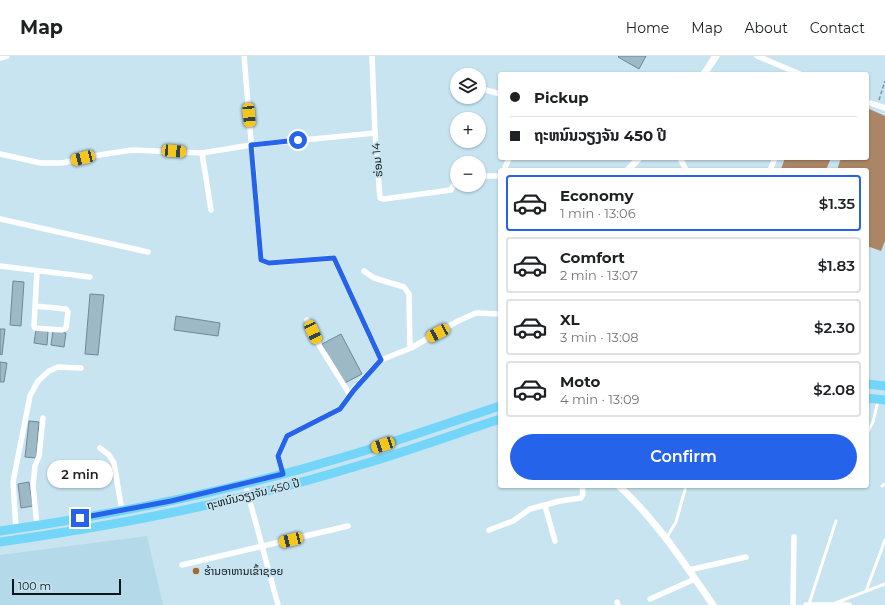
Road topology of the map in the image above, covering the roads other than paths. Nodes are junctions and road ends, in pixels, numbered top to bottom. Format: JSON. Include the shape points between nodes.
{"nodes":[{"id":1,"x":7,"y":56,"type":"edge"},
{"id":2,"x":244,"y":56,"type":"edge"},
{"id":3,"x":372,"y":56,"type":"edge"},
{"id":4,"x":716,"y":56,"type":"edge"},
{"id":5,"x":757,"y":56,"type":"edge"},
{"id":6,"x":0,"y":58,"type":"edge"},
{"id":7,"x":705,"y":72,"type":"edge"},
{"id":8,"x":795,"y":72,"type":"edge"},
{"id":9,"x":486,"y":90,"type":"edge"},
{"id":10,"x":498,"y":93,"type":"edge"},
{"id":11,"x":869,"y":102,"type":"edge"},
{"id":12,"x":885,"y":108,"type":"edge"},
{"id":13,"x":375,"y":133,"type":"junction"},
{"id":14,"x":251,"y":145,"type":"junction"},
{"id":15,"x":202,"y":153,"type":"junction"},
{"id":16,"x":0,"y":154,"type":"edge"},
{"id":17,"x":636,"y":160,"type":"edge"},
{"id":18,"x":630,"y":168,"type":"edge"},
{"id":19,"x":486,"y":176,"type":"edge"},
{"id":20,"x":498,"y":176,"type":"edge"},
{"id":21,"x":450,"y":188,"type":"edge"},
{"id":22,"x":211,"y":210,"type":"dead end"},
{"id":23,"x":0,"y":219,"type":"edge"},
{"id":24,"x":148,"y":252,"type":"dead end"},
{"id":25,"x":0,"y":266,"type":"edge"},
{"id":26,"x":37,"y":271,"type":"junction"},
{"id":27,"x":364,"y":271,"type":"dead end"},
{"id":28,"x":90,"y":277,"type":"dead end"},
{"id":29,"x":35,"y":306,"type":"junction"},
{"id":30,"x":498,"y":314,"type":"edge"},
{"id":31,"x":307,"y":320,"type":"dead end"},
{"id":32,"x":410,"y":348,"type":"junction"},
{"id":33,"x":381,"y":360,"type":"junction"},
{"id":34,"x":80,"y":368,"type":"dead end"},
{"id":35,"x":869,"y":384,"type":"edge"},
{"id":36,"x":885,"y":386,"type":"edge"},
{"id":37,"x":350,"y":395,"type":"junction"},
{"id":38,"x":869,"y":398,"type":"edge"},
{"id":39,"x":882,"y":400,"type":"edge"},
{"id":40,"x":498,"y":407,"type":"edge"},
{"id":41,"x":43,"y":418,"type":"dead end"},
{"id":42,"x":498,"y":420,"type":"edge"},
{"id":43,"x":869,"y":429,"type":"edge"},
{"id":44,"x":100,"y":448,"type":"dead end"},
{"id":45,"x":283,"y":474,"type":"junction"},
{"id":46,"x":245,"y":483,"type":"junction"},
{"id":47,"x":582,"y":488,"type":"edge"},
{"id":48,"x":621,"y":488,"type":"edge"},
{"id":49,"x":685,"y":488,"type":"edge"},
{"id":50,"x":248,"y":496,"type":"junction"},
{"id":51,"x":545,"y":506,"type":"junction"},
{"id":52,"x":122,"y":511,"type":"junction"},
{"id":53,"x":836,"y":521,"type":"dead end"},
{"id":54,"x":37,"y":525,"type":"junction"},
{"id":55,"x":348,"y":526,"type":"dead end"},
{"id":56,"x":16,"y":529,"type":"junction"},
{"id":57,"x":489,"y":530,"type":"dead end"},
{"id":58,"x":0,"y":531,"type":"edge"},
{"id":59,"x":667,"y":537,"type":"junction"},
{"id":60,"x":794,"y":537,"type":"dead end"},
{"id":61,"x":885,"y":540,"type":"edge"},
{"id":62,"x":555,"y":541,"type":"dead end"},
{"id":63,"x":0,"y":542,"type":"edge"},
{"id":64,"x":263,"y":547,"type":"junction"},
{"id":65,"x":746,"y":557,"type":"dead end"},
{"id":66,"x":182,"y":565,"type":"dead end"},
{"id":67,"x":689,"y":570,"type":"junction"},
{"id":68,"x":695,"y":579,"type":"junction"},
{"id":69,"x":885,"y":584,"type":"edge"},
{"id":70,"x":866,"y":590,"type":"junction"},
{"id":71,"x":650,"y":599,"type":"dead end"},
{"id":72,"x":832,"y":604,"type":"edge"},
{"id":73,"x":278,"y":605,"type":"edge"},
{"id":74,"x":713,"y":605,"type":"edge"},
{"id":75,"x":794,"y":605,"type":"edge"},
{"id":76,"x":807,"y":605,"type":"edge"},
{"id":77,"x":849,"y":605,"type":"edge"}],
"edges":[{"from":1,"to":6,"type":"street"},
{"from":2,"to":14,"type":"street"},
{"from":3,"to":13,"type":"street","name":"ຮ່ອມ 14"},
{"from":4,"to":7,"type":"street"},
{"from":5,"to":8,"type":"street"},
{"from":9,"to":10,"type":"street"},
{"from":11,"to":12,"type":"street"},
{"from":13,"to":14,"type":"street"},
{"from":13,"to":21,"type":"street","name":"ຮ່ອມ 14","via":[[380,198]]},
{"from":14,"to":15,"type":"street"},
{"from":14,"to":33,"type":"street","via":[[261,260],[269,263],[334,258]]},
{"from":15,"to":16,"type":"street","via":[[132,150],[62,164],[41,164]]},
{"from":15,"to":22,"type":"street"},
{"from":17,"to":18,"type":"street"},
{"from":19,"to":20,"type":"street"},
{"from":23,"to":24,"type":"street"},
{"from":25,"to":26,"type":"street"},
{"from":26,"to":28,"type":"street"},
{"from":26,"to":29,"type":"street"},
{"from":27,"to":32,"type":"street","via":[[374,278],[404,287],[409,294]]},
{"from":29,"to":29,"type":"street","via":[[35,328],[66,328],[66,309]]},
{"from":30,"to":32,"type":"street","via":[[476,313]]},
{"from":31,"to":37,"type":"street","via":[[319,345]]},
{"from":32,"to":33,"type":"street"},
{"from":33,"to":37,"type":"street"},
{"from":34,"to":56,"type":"street","via":[[58,367],[49,371],[38,381],[30,396],[13,482]]},
{"from":35,"to":36,"type":"highway"},
{"from":37,"to":45,"type":"street","via":[[340,409],[287,436],[278,456]]},
{"from":38,"to":39,"type":"highway"},
{"from":39,"to":43,"type":"lane"},
{"from":40,"to":45,"type":"highway","name":"ຖະຫນົນວຽງຈັນ 450 ປີ","via":[[354,454]]},
{"from":41,"to":54,"type":"street","via":[[33,486]]},
{"from":42,"to":50,"type":"highway","name":"ຖະຫນົນວຽງຈັນ 450 ປີ","via":[[357,466]]},
{"from":44,"to":52,"type":"street","via":[[114,463]]},
{"from":45,"to":46,"type":"highway","name":"ຖະຫນົນວຽງຈັນ 450 ປີ"},
{"from":46,"to":50,"type":"street"},
{"from":46,"to":52,"type":"highway","name":"ຖະຫນົນວຽງຈັນ 450 ປີ"},
{"from":47,"to":51,"type":"street","via":[[581,498]]},
{"from":48,"to":59,"type":"street"},
{"from":49,"to":59,"type":"lane","via":[[676,522]]},
{"from":50,"to":63,"type":"highway","name":"ຖະຫນົນວຽງຈັນ 450 ປີ","via":[[85,530]]},
{"from":50,"to":64,"type":"street"},
{"from":51,"to":57,"type":"street","via":[[530,509],[513,521]]},
{"from":51,"to":62,"type":"street"},
{"from":52,"to":54,"type":"highway","name":"ຖະຫນົນວຽງຈັນ 450 ປີ"},
{"from":53,"to":76,"type":"lane"},
{"from":54,"to":56,"type":"highway","name":"ຖະຫນົນວຽງຈັນ 450 ປີ"},
{"from":55,"to":64,"type":"street"},
{"from":56,"to":58,"type":"highway","name":"ຖະຫນົນວຽງຈັນ 450 ປີ"},
{"from":59,"to":67,"type":"street"},
{"from":60,"to":75,"type":"street"},
{"from":61,"to":70,"type":"lane"},
{"from":64,"to":66,"type":"street"},
{"from":64,"to":73,"type":"street"},
{"from":65,"to":67,"type":"street"},
{"from":67,"to":68,"type":"street"},
{"from":68,"to":71,"type":"street"},
{"from":68,"to":74,"type":"street"},
{"from":69,"to":70,"type":"lane"},
{"from":70,"to":72,"type":"lane"},
{"from":72,"to":76,"type":"street"},
{"from":72,"to":77,"type":"street"}]}
